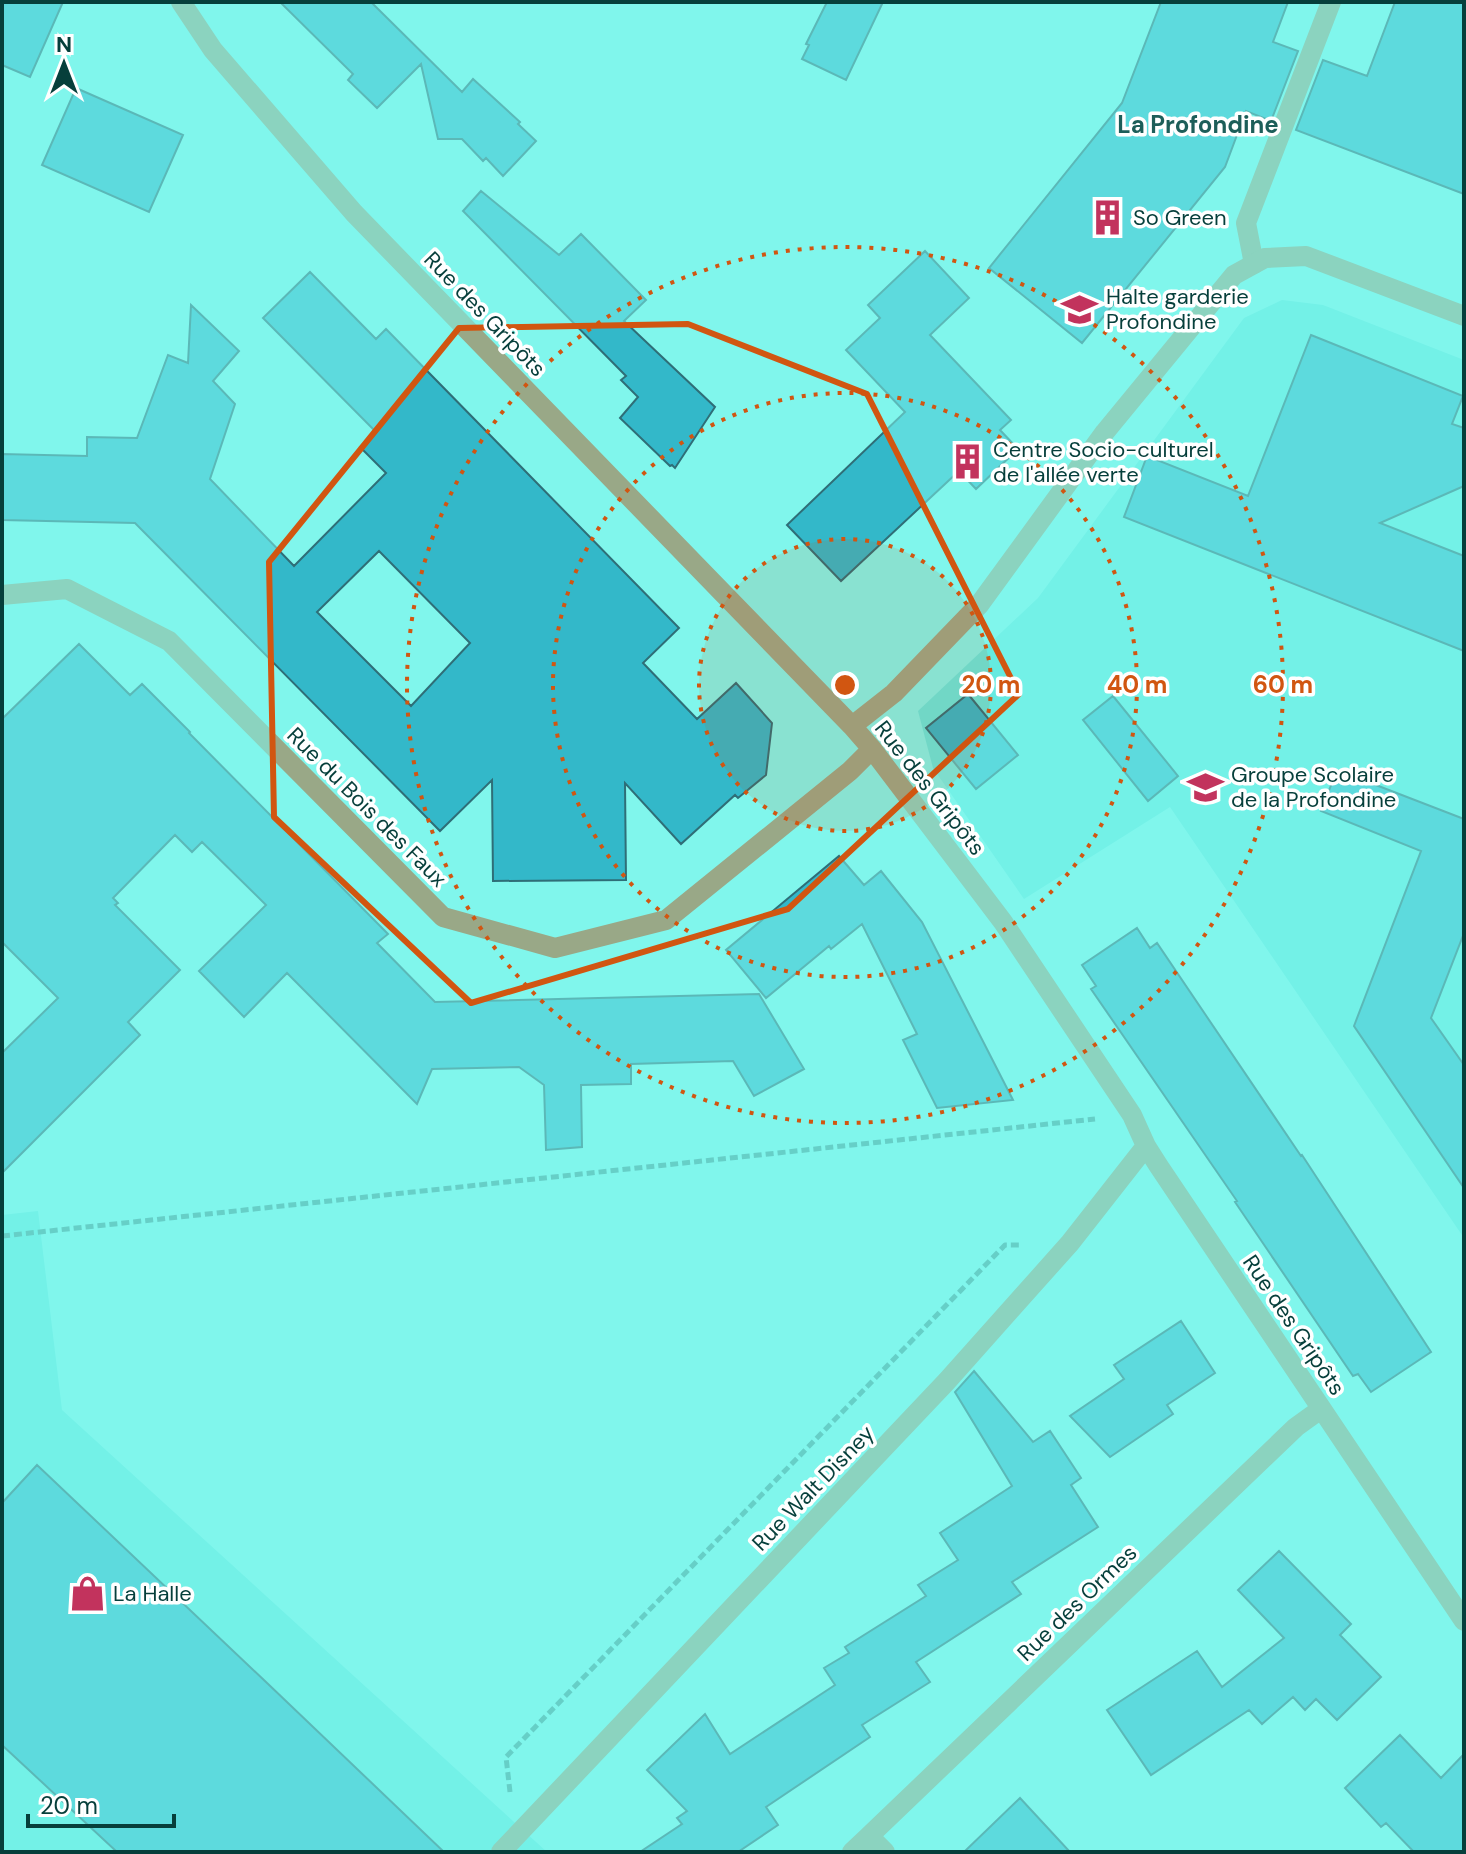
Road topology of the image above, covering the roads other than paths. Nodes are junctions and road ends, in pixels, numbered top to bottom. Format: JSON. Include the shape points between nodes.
{"nodes":[{"id":1,"x":181,"y":2,"type":"edge"},
{"id":2,"x":1331,"y":2,"type":"edge"},
{"id":3,"x":1254,"y":264,"type":"junction"},
{"id":4,"x":1464,"y":316,"type":"edge"},
{"id":5,"x":2,"y":595,"type":"edge"},
{"id":6,"x":852,"y":726,"type":"junction"},
{"id":7,"x":872,"y":749,"type":"junction"},
{"id":8,"x":1146,"y":1146,"type":"junction"},
{"id":9,"x":1321,"y":1409,"type":"junction"},
{"id":10,"x":1464,"y":1621,"type":"edge"},
{"id":11,"x":869,"y":1836,"type":"junction"},
{"id":12,"x":501,"y":1852,"type":"edge"},
{"id":13,"x":852,"y":1852,"type":"edge"},
{"id":14,"x":885,"y":1852,"type":"edge"}],
"edges":[{"from":1,"to":6,"type":"street","name":"Rue des Gripôts","via":[[213,50],[354,213]]},
{"from":2,"to":3,"type":"street","via":[[1246,223]]},
{"from":3,"to":4,"type":"street","via":[[1265,258],[1306,256]]},
{"from":3,"to":6,"type":"street","via":[[1234,275],[1105,432],[979,605],[894,693]]},
{"from":5,"to":7,"type":"street","name":"Rue du Bois des Faux","via":[[67,589],[169,641],[443,917],[555,948],[666,920]]},
{"from":6,"to":7,"type":"street","name":"Rue des Gripôts"},
{"from":7,"to":8,"type":"street","name":"Rue des Gripôts","via":[[1003,922],[1132,1115]]},
{"from":8,"to":9,"type":"street","name":"Rue des Gripôts"},
{"from":8,"to":12,"type":"street","name":"Rue Walt Disney","via":[[1070,1243],[936,1393]]},
{"from":9,"to":10,"type":"street","name":"Rue des Gripôts"},
{"from":9,"to":11,"type":"street","name":"Rue des Ormes","via":[[1296,1427]]},
{"from":11,"to":13,"type":"street","name":"Rue des Ormes"},
{"from":11,"to":14,"type":"street"}]}
